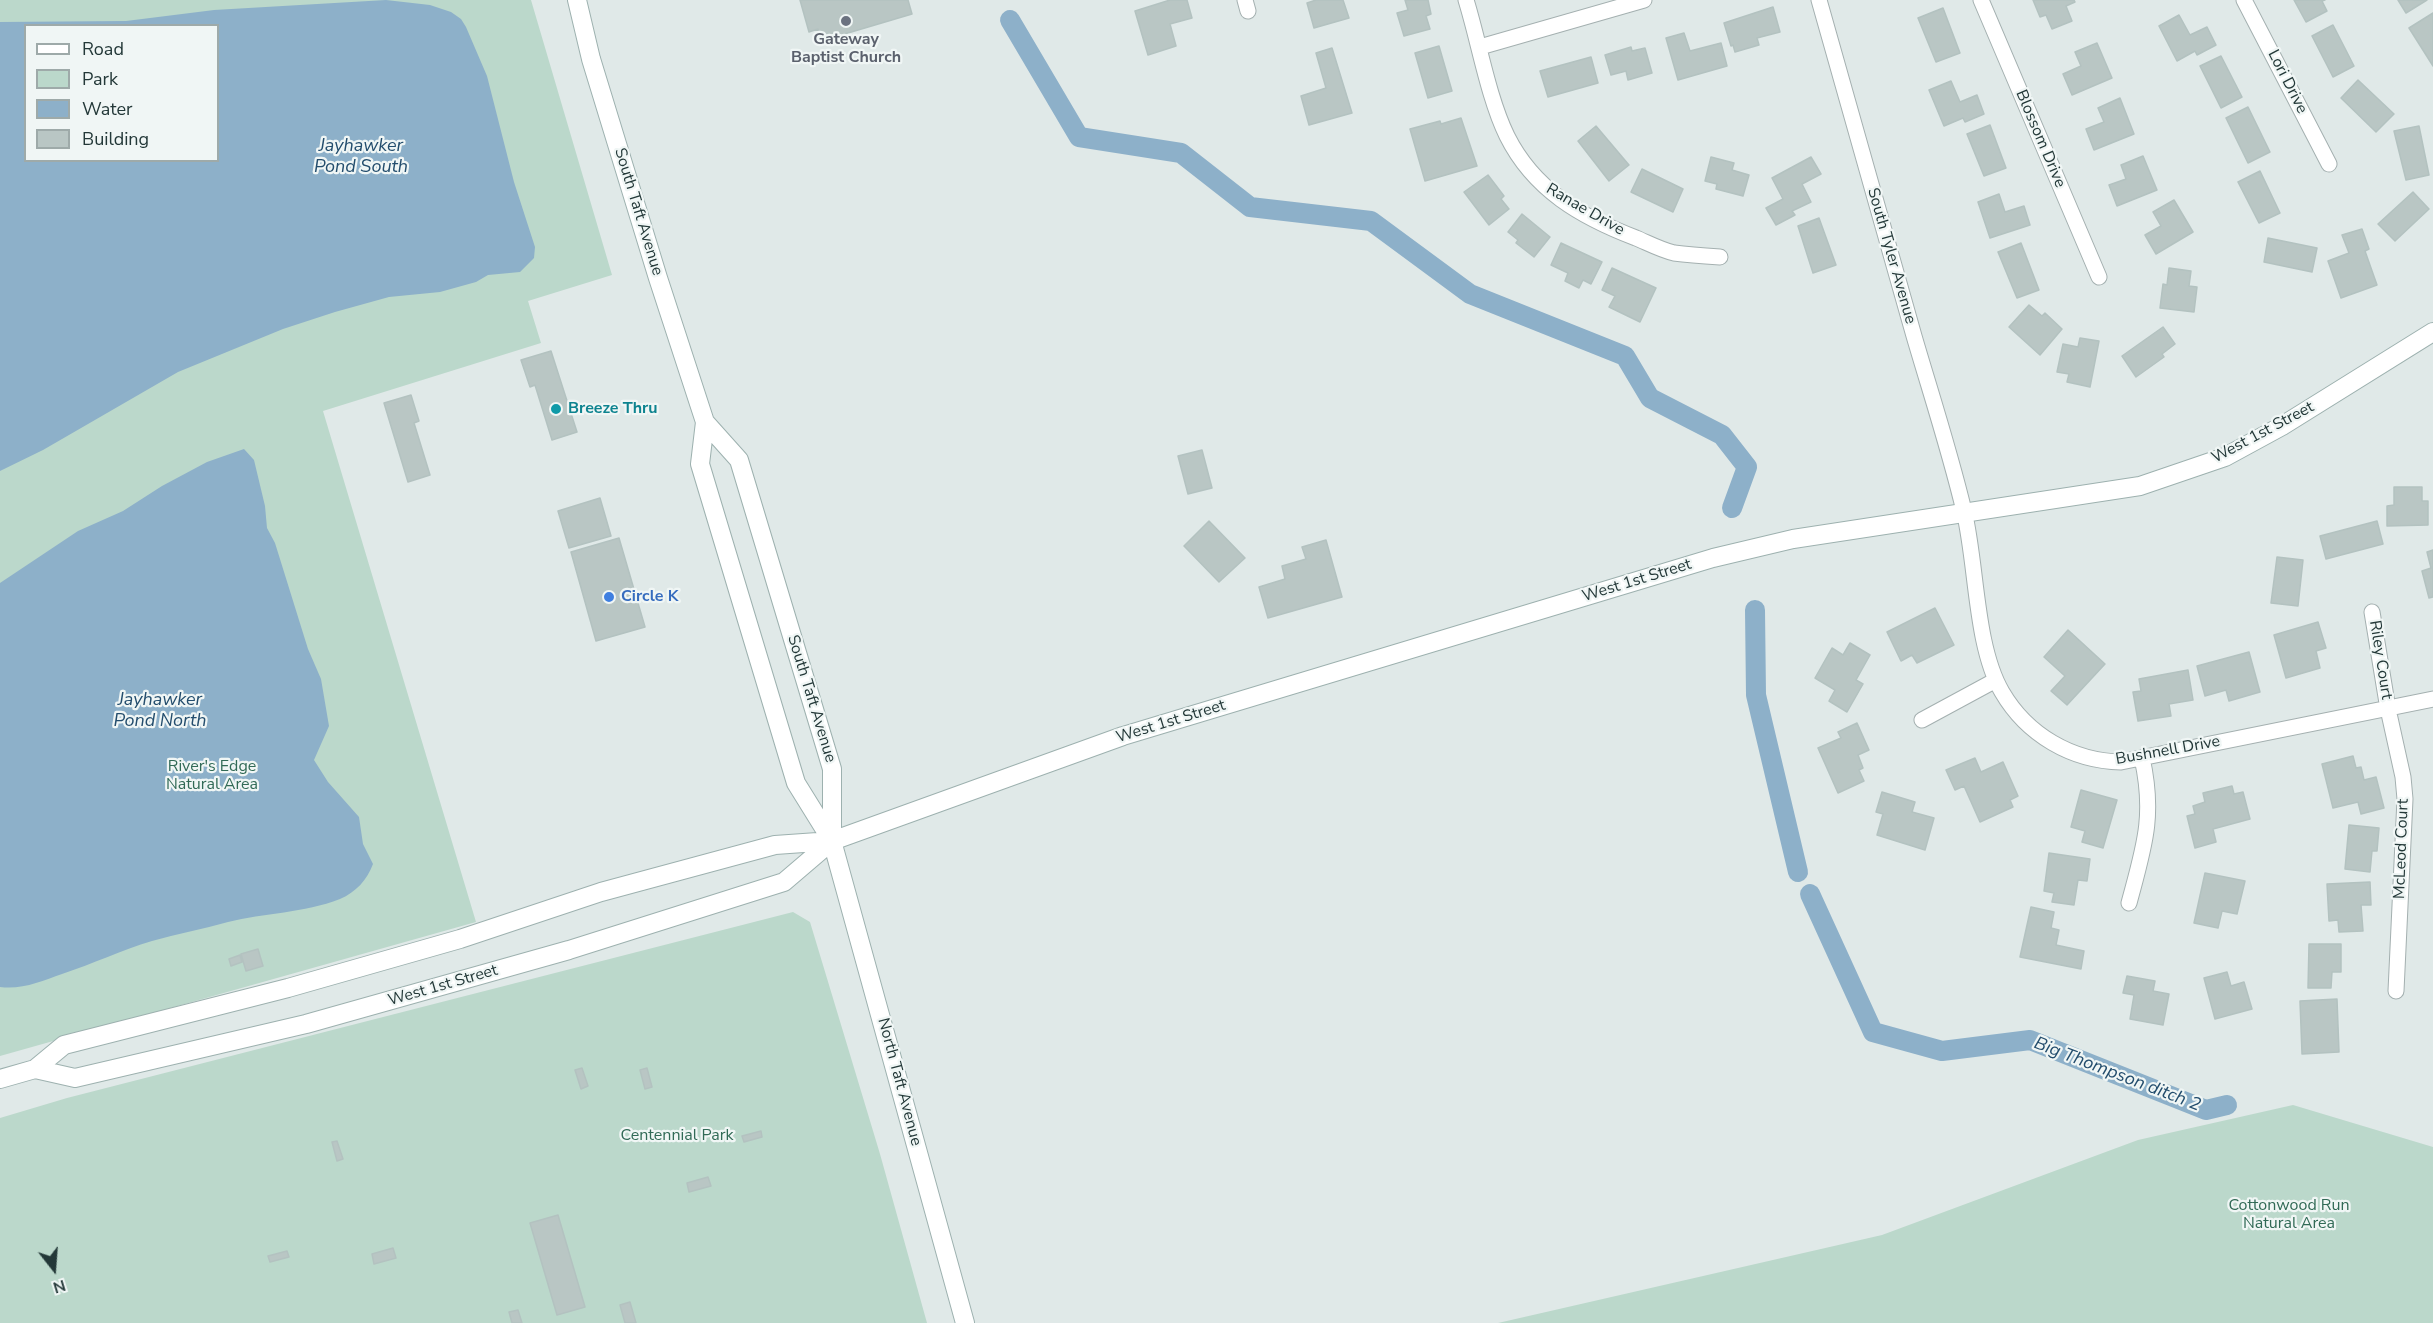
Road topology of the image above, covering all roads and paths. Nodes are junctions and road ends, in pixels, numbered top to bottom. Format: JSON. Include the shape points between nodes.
{"nodes":[{"id":1,"x":577,"y":0,"type":"edge"},
{"id":2,"x":1466,"y":0,"type":"edge"},
{"id":3,"x":1644,"y":0,"type":"edge"},
{"id":4,"x":1819,"y":0,"type":"edge"},
{"id":5,"x":1981,"y":0,"type":"edge"},
{"id":6,"x":2244,"y":0,"type":"edge"},
{"id":7,"x":1480,"y":47,"type":"junction"},
{"id":8,"x":2329,"y":164,"type":"dead end"},
{"id":9,"x":1720,"y":257,"type":"dead end"},
{"id":10,"x":2099,"y":277,"type":"dead end"},
{"id":11,"x":2433,"y":332,"type":"edge"},
{"id":12,"x":705,"y":422,"type":"junction"},
{"id":13,"x":1964,"y":512,"type":"junction"},
{"id":14,"x":2372,"y":612,"type":"dead end"},
{"id":15,"x":1996,"y":680,"type":"junction"},
{"id":16,"x":2433,"y":699,"type":"edge"},
{"id":17,"x":2388,"y":709,"type":"junction"},
{"id":18,"x":1922,"y":720,"type":"dead end"},
{"id":19,"x":2142,"y":758,"type":"junction"},
{"id":20,"x":832,"y":841,"type":"junction"},
{"id":21,"x":2129,"y":903,"type":"dead end"},
{"id":22,"x":2396,"y":991,"type":"dead end"},
{"id":23,"x":35,"y":1070,"type":"junction"},
{"id":24,"x":0,"y":1079,"type":"edge"},
{"id":25,"x":965,"y":1323,"type":"edge"}],
"edges":[{"from":1,"to":12,"type":"main road","name":"South Taft Avenue","via":[[597,81]]},
{"from":2,"to":7,"type":"street","name":"Ranae Drive"},
{"from":3,"to":7,"type":"street"},
{"from":4,"to":13,"type":"street","name":"South Tyler Avenue"},
{"from":5,"to":10,"type":"street","name":"Blossom Drive"},
{"from":6,"to":8,"type":"street","name":"Lori Drive"},
{"from":7,"to":9,"type":"street","name":"Ranae Drive","via":[[1507,136],[1542,186],[1611,229],[1672,252]]},
{"from":11,"to":13,"type":"main road","name":"West 1st Street","via":[[2225,457],[2140,486]]},
{"from":12,"to":20,"type":"main road","name":"South Taft Avenue","via":[[700,464],[789,760],[796,783]]},
{"from":12,"to":20,"type":"main road","name":"South Taft Avenue","via":[[739,460],[832,770]]},
{"from":13,"to":15,"type":"street","name":"Bushnell Drive","via":[[1986,647]]},
{"from":13,"to":20,"type":"main road","name":"West 1st Street","via":[[1793,539],[1713,558],[1124,736]]},
{"from":14,"to":17,"type":"street","name":"Riley Court"},
{"from":15,"to":18,"type":"street"},
{"from":15,"to":19,"type":"street","name":"Bushnell Drive","via":[[2028,726],[2055,745],[2104,761]]},
{"from":16,"to":17,"type":"street","name":"Bushnell Drive"},
{"from":17,"to":19,"type":"street","name":"Bushnell Drive"},
{"from":17,"to":22,"type":"street","name":"McLeod Court","via":[[2406,799]]},
{"from":19,"to":21,"type":"street","via":[[2149,813]]},
{"from":20,"to":23,"type":"main road","name":"West 1st Street","via":[[775,845],[601,892],[460,939],[300,985],[64,1045]]},
{"from":20,"to":23,"type":"main road","name":"West 1st Street","via":[[784,882],[569,950],[306,1024],[75,1078]]},
{"from":20,"to":25,"type":"main road","name":"North Taft Avenue"},
{"from":23,"to":24,"type":"main road","name":"West 1st Street"}]}
